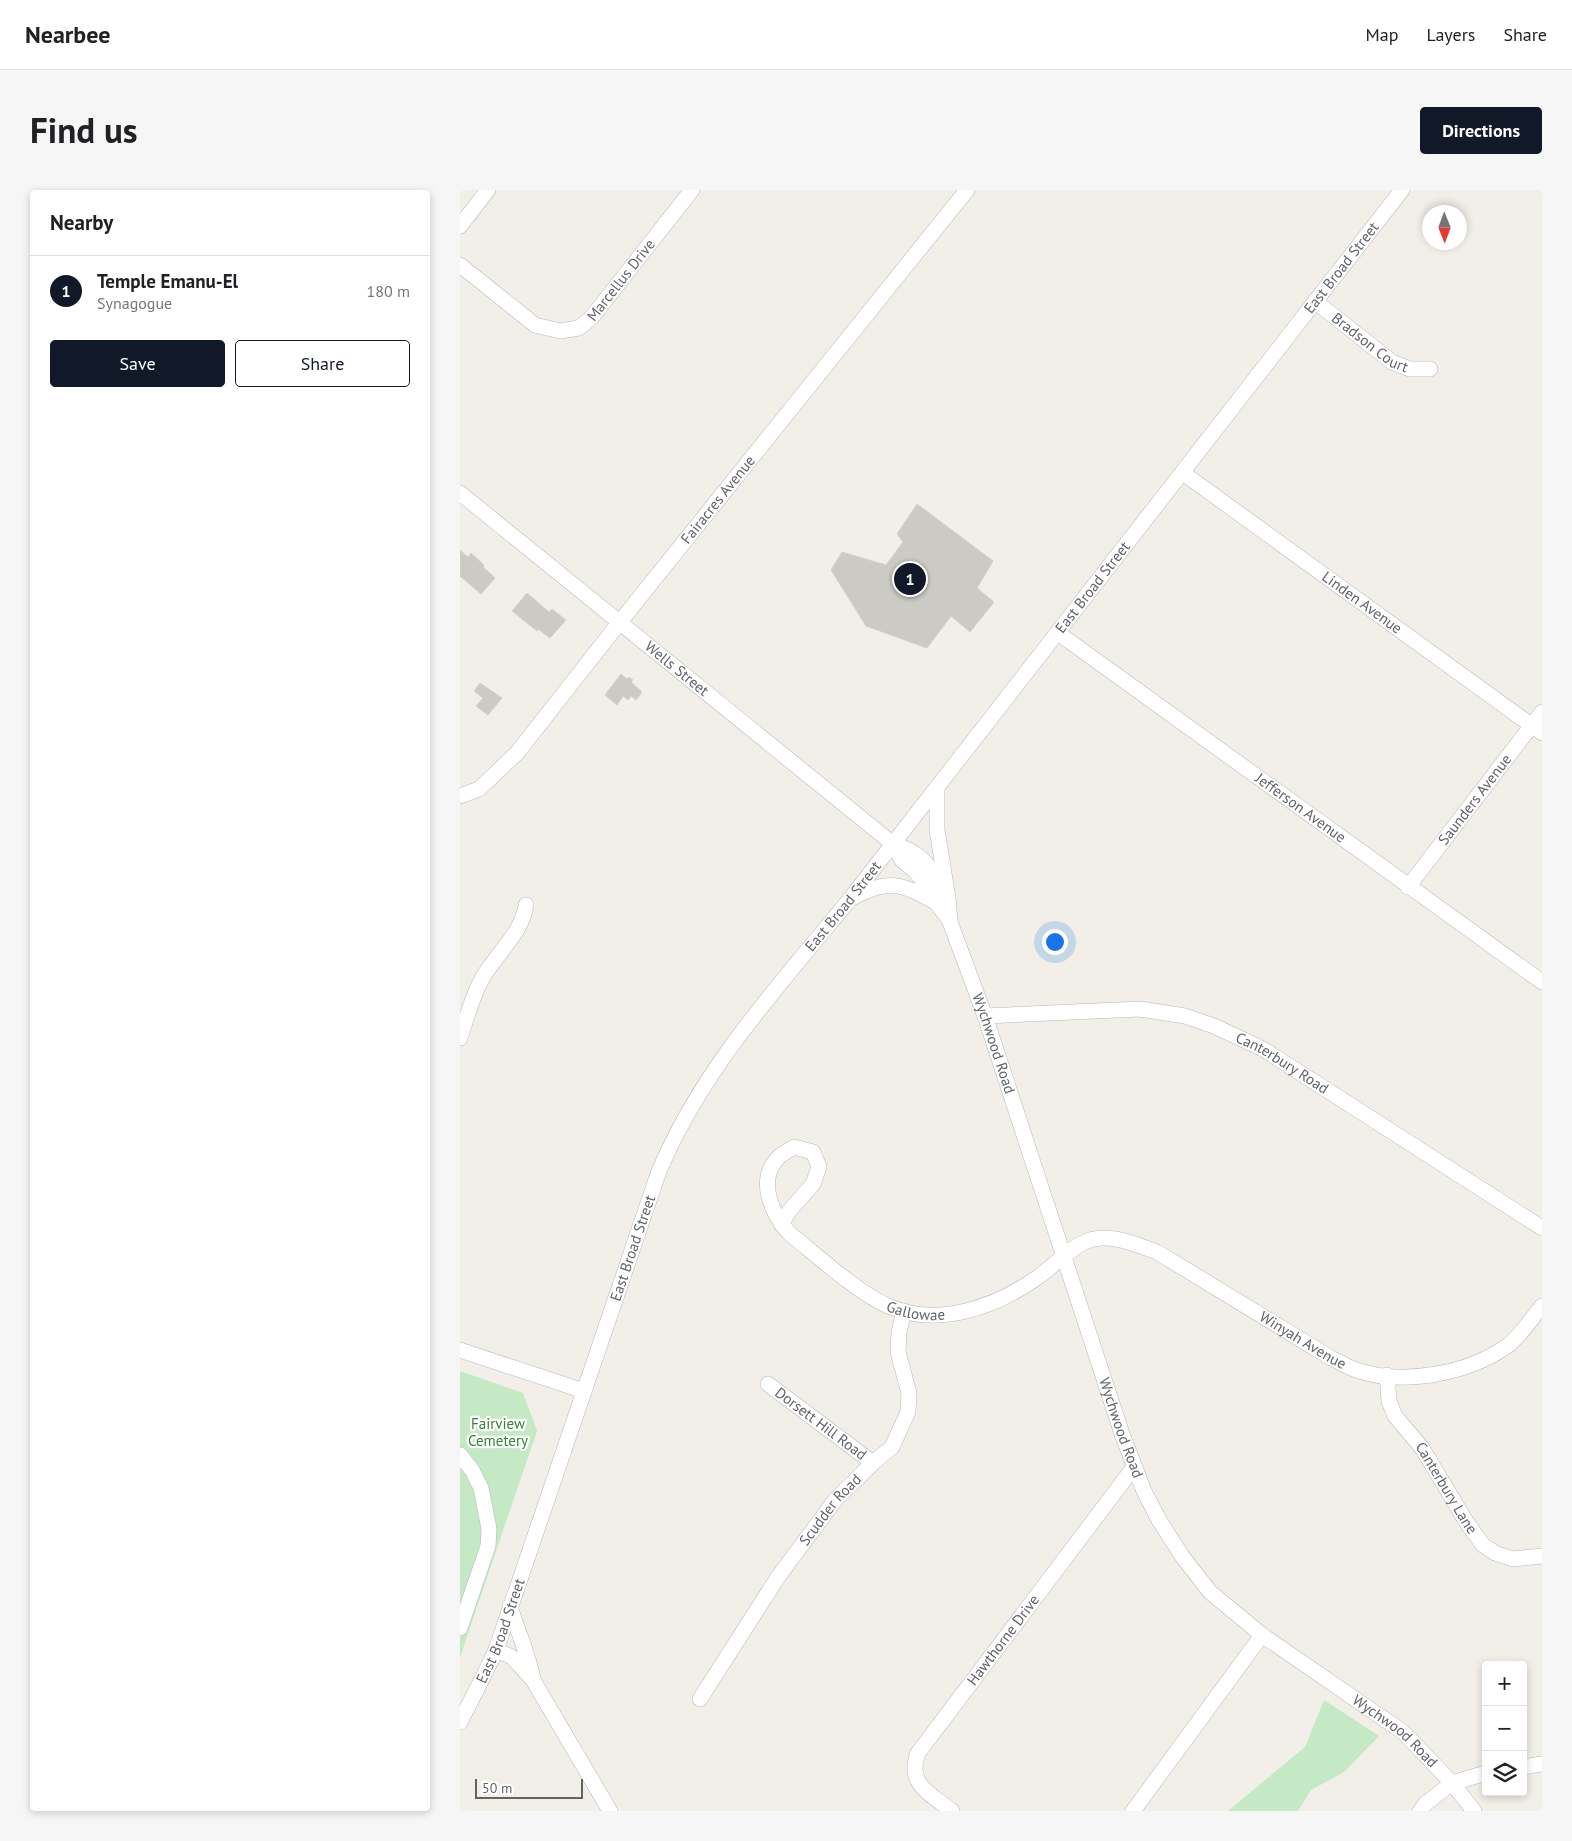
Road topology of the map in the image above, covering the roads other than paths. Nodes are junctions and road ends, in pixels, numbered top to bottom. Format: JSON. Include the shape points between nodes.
{"nodes":[{"id":1,"x":488,"y":190,"type":"edge"},
{"id":2,"x":692,"y":190,"type":"edge"},
{"id":3,"x":967,"y":190,"type":"edge"},
{"id":4,"x":1402,"y":190,"type":"edge"},
{"id":5,"x":460,"y":226,"type":"edge"},
{"id":6,"x":460,"y":266,"type":"edge"},
{"id":7,"x":1316,"y":302,"type":"junction"},
{"id":8,"x":1430,"y":370,"type":"dead end"},
{"id":9,"x":1183,"y":473,"type":"junction"},
{"id":10,"x":460,"y":493,"type":"edge"},
{"id":11,"x":618,"y":623,"type":"junction"},
{"id":12,"x":1058,"y":633,"type":"junction"},
{"id":13,"x":1542,"y":712,"type":"edge"},
{"id":14,"x":1537,"y":729,"type":"edge"},
{"id":15,"x":937,"y":788,"type":"junction"},
{"id":16,"x":460,"y":796,"type":"edge"},
{"id":17,"x":893,"y":844,"type":"junction"},
{"id":18,"x":1408,"y":886,"type":"junction"},
{"id":19,"x":850,"y":899,"type":"junction"},
{"id":20,"x":942,"y":900,"type":"junction"},
{"id":21,"x":526,"y":905,"type":"dead end"},
{"id":22,"x":1542,"y":982,"type":"edge"},
{"id":23,"x":985,"y":1016,"type":"junction"},
{"id":24,"x":460,"y":1038,"type":"edge"},
{"id":25,"x":781,"y":1224,"type":"junction"},
{"id":26,"x":1542,"y":1228,"type":"edge"},
{"id":27,"x":1063,"y":1257,"type":"junction"},
{"id":28,"x":1542,"y":1306,"type":"edge"},
{"id":29,"x":904,"y":1311,"type":"junction"},
{"id":30,"x":460,"y":1350,"type":"edge"},
{"id":31,"x":1387,"y":1375,"type":"junction"},
{"id":32,"x":768,"y":1384,"type":"dead end"},
{"id":33,"x":584,"y":1391,"type":"junction"},
{"id":34,"x":460,"y":1455,"type":"edge"},
{"id":35,"x":873,"y":1463,"type":"junction"},
{"id":36,"x":1134,"y":1467,"type":"junction"},
{"id":37,"x":1542,"y":1556,"type":"edge"},
{"id":38,"x":510,"y":1606,"type":"junction"},
{"id":39,"x":460,"y":1628,"type":"edge"},
{"id":40,"x":1262,"y":1636,"type":"junction"},
{"id":41,"x":496,"y":1650,"type":"junction"},
{"id":42,"x":533,"y":1680,"type":"junction"},
{"id":43,"x":700,"y":1699,"type":"dead end"},
{"id":44,"x":460,"y":1722,"type":"edge"},
{"id":45,"x":1542,"y":1764,"type":"edge"},
{"id":46,"x":1527,"y":1766,"type":"edge"},
{"id":47,"x":1482,"y":1774,"type":"edge"},
{"id":48,"x":1452,"y":1783,"type":"junction"},
{"id":49,"x":610,"y":1811,"type":"edge"},
{"id":50,"x":952,"y":1811,"type":"edge"},
{"id":51,"x":1133,"y":1811,"type":"edge"},
{"id":52,"x":1420,"y":1811,"type":"edge"},
{"id":53,"x":1474,"y":1811,"type":"edge"}],
"edges":[{"from":1,"to":5,"type":"street"},
{"from":2,"to":6,"type":"street","name":"Marcellus Drive","via":[[592,317],[579,328],[560,331],[535,325]]},
{"from":3,"to":11,"type":"street","name":"Fairacres Avenue"},
{"from":4,"to":7,"type":"street","name":"East Broad Street"},
{"from":7,"to":8,"type":"street","name":"Bradson Court","via":[[1392,362],[1410,369]]},
{"from":7,"to":9,"type":"street","name":"East Broad Street"},
{"from":9,"to":12,"type":"street","name":"East Broad Street"},
{"from":9,"to":14,"type":"street","name":"Linden Avenue"},
{"from":10,"to":11,"type":"street","name":"Wells Street"},
{"from":11,"to":16,"type":"street","name":"Fairacres Avenue","via":[[517,753],[479,789]]},
{"from":11,"to":17,"type":"street","name":"Wells Street"},
{"from":12,"to":15,"type":"street","name":"East Broad Street"},
{"from":12,"to":18,"type":"street","name":"Jefferson Avenue"},
{"from":13,"to":14,"type":"street","name":"Saunders Avenue"},
{"from":14,"to":18,"type":"street","name":"Saunders Avenue"},
{"from":15,"to":17,"type":"street","name":"East Broad Street"},
{"from":15,"to":20,"type":"street","name":"Wychwood Road"},
{"from":17,"to":19,"type":"street","name":"East Broad Street"},
{"from":17,"to":20,"type":"street","name":"Wychwood Road","via":[[902,860]]},
{"from":18,"to":22,"type":"street","name":"Jefferson Avenue"},
{"from":19,"to":20,"type":"street","name":"Wychwood Road","via":[[871,888],[897,886]]},
{"from":19,"to":33,"type":"street","name":"East Broad Street","via":[[760,1008],[711,1075],[681,1124],[658,1174]]},
{"from":20,"to":23,"type":"street","name":"Wychwood Road"},
{"from":21,"to":24,"type":"street","via":[[521,923],[475,992]]},
{"from":23,"to":26,"type":"street","name":"Canterbury Road","via":[[1140,1009],[1184,1016],[1214,1026],[1263,1049]]},
{"from":23,"to":27,"type":"street","name":"Wychwood Road"},
{"from":25,"to":25,"type":"street","name":"Gallowae","via":[[813,1184],[819,1167],[813,1152],[794,1147],[778,1158],[770,1171],[767,1187]]},
{"from":25,"to":29,"type":"street","name":"Gallowae","via":[[853,1284],[887,1305]]},
{"from":27,"to":29,"type":"street","name":"Gallowae","via":[[1000,1300],[965,1312],[936,1315]]},
{"from":27,"to":31,"type":"street","name":"Winyah Avenue","via":[[1087,1241],[1105,1238],[1157,1252],[1331,1358],[1359,1371]]},
{"from":27,"to":36,"type":"street","name":"Wychwood Road"},
{"from":28,"to":31,"type":"street","name":"Winyah Avenue","via":[[1509,1345],[1487,1358],[1465,1367],[1412,1377]]},
{"from":29,"to":35,"type":"street","name":"Scudder Road","via":[[898,1352],[909,1393],[908,1412],[892,1447]]},
{"from":30,"to":33,"type":"street"},
{"from":31,"to":37,"type":"street","name":"Canterbury Lane","via":[[1389,1401],[1395,1416],[1422,1448],[1483,1545],[1513,1559]]},
{"from":32,"to":35,"type":"street","name":"Dorsett Hill Road"},
{"from":33,"to":38,"type":"street","name":"East Broad Street"},
{"from":34,"to":39,"type":"street","via":[[481,1488],[489,1529],[488,1546]]},
{"from":35,"to":43,"type":"street","name":"Scudder Road","via":[[836,1499],[778,1577]]},
{"from":36,"to":40,"type":"street","name":"Wychwood Road","via":[[1159,1520],[1182,1556],[1210,1592]]},
{"from":36,"to":50,"type":"street","name":"Hawthorne Drive","via":[[918,1753],[915,1778],[920,1786]]},
{"from":38,"to":41,"type":"street","name":"East Broad Street"},
{"from":38,"to":42,"type":"street","via":[[530,1661]]},
{"from":40,"to":48,"type":"street","name":"Wychwood Road","via":[[1403,1732]]},
{"from":40,"to":51,"type":"street"},
{"from":41,"to":42,"type":"street","via":[[512,1657]]},
{"from":41,"to":44,"type":"street","name":"East Broad Street"},
{"from":42,"to":49,"type":"street"},
{"from":45,"to":46,"type":"street"},
{"from":47,"to":48,"type":"street"},
{"from":48,"to":52,"type":"street"},
{"from":48,"to":53,"type":"street","name":"Wychwood Road"}]}
